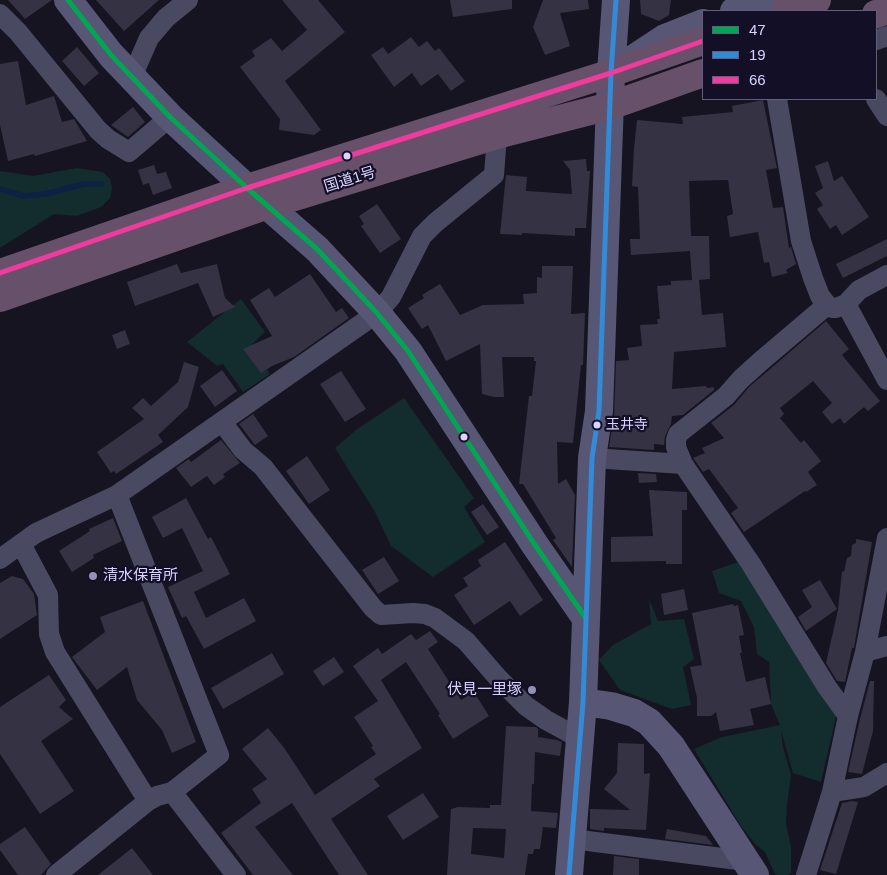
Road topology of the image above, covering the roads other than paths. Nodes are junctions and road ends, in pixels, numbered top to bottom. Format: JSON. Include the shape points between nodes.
{"nodes":[{"id":1,"x":68,"y":0,"type":"edge"},
{"id":2,"x":188,"y":0,"type":"edge"},
{"id":3,"x":616,"y":0,"type":"edge"},
{"id":4,"x":764,"y":0,"type":"edge"},
{"id":5,"x":817,"y":0,"type":"edge"},
{"id":6,"x":737,"y":10,"type":"edge"},
{"id":7,"x":789,"y":10,"type":"edge"},
{"id":8,"x":0,"y":14,"type":"edge"},
{"id":9,"x":702,"y":23,"type":"edge"},
{"id":10,"x":702,"y":41,"type":"edge"},
{"id":11,"x":702,"y":73,"type":"edge"},
{"id":12,"x":611,"y":74,"type":"junction"},
{"id":13,"x":132,"y":77,"type":"junction"},
{"id":14,"x":777,"y":100,"type":"edge"},
{"id":15,"x":877,"y":100,"type":"edge"},
{"id":16,"x":610,"y":106,"type":"junction"},
{"id":17,"x":887,"y":116,"type":"edge"},
{"id":18,"x":170,"y":117,"type":"junction"},
{"id":19,"x":496,"y":135,"type":"junction"},
{"id":20,"x":247,"y":188,"type":"junction"},
{"id":21,"x":268,"y":206,"type":"junction"},
{"id":22,"x":0,"y":273,"type":"edge"},
{"id":23,"x":887,"y":275,"type":"edge"},
{"id":24,"x":0,"y":298,"type":"edge"},
{"id":25,"x":836,"y":305,"type":"junction"},
{"id":26,"x":376,"y":313,"type":"junction"},
{"id":27,"x":887,"y":380,"type":"edge"},
{"id":28,"x":222,"y":422,"type":"junction"},
{"id":29,"x":592,"y":458,"type":"junction"},
{"id":30,"x":683,"y":464,"type":"junction"},
{"id":31,"x":117,"y":495,"type":"junction"},
{"id":32,"x":887,"y":538,"type":"edge"},
{"id":33,"x":21,"y":544,"type":"junction"},
{"id":34,"x":0,"y":559,"type":"edge"},
{"id":35,"x":585,"y":617,"type":"junction"},
{"id":36,"x":887,"y":646,"type":"edge"},
{"id":37,"x":866,"y":652,"type":"junction"},
{"id":38,"x":583,"y":702,"type":"junction"},
{"id":39,"x":848,"y":716,"type":"junction"},
{"id":40,"x":579,"y":738,"type":"junction"},
{"id":41,"x":887,"y":773,"type":"edge"},
{"id":42,"x":172,"y":792,"type":"junction"},
{"id":43,"x":832,"y":792,"type":"junction"},
{"id":44,"x":148,"y":801,"type":"junction"},
{"id":45,"x":572,"y":839,"type":"junction"},
{"id":46,"x":751,"y":868,"type":"edge"},
{"id":47,"x":56,"y":875,"type":"edge"},
{"id":48,"x":236,"y":875,"type":"edge"},
{"id":49,"x":569,"y":875,"type":"edge"},
{"id":50,"x":806,"y":875,"type":"edge"}],
"edges":[{"from":1,"to":13,"type":"street"},
{"from":2,"to":13,"type":"street","via":[[149,38]]},
{"from":3,"to":12,"type":"street"},
{"from":4,"to":6,"type":"street"},
{"from":5,"to":7,"type":"highway"},
{"from":8,"to":18,"type":"street","via":[[98,130],[122,148],[129,152]]},
{"from":9,"to":12,"type":"street","via":[[665,38]]},
{"from":10,"to":12,"type":"highway","name":"国道1号"},
{"from":11,"to":16,"type":"highway","name":"国道1号"},
{"from":12,"to":16,"type":"street"},
{"from":12,"to":20,"type":"highway","name":"国道1号"},
{"from":13,"to":18,"type":"street"},
{"from":14,"to":25,"type":"street","via":[[801,241],[820,296]]},
{"from":15,"to":17,"type":"street"},
{"from":16,"to":19,"type":"highway","name":"国道1号"},
{"from":16,"to":29,"type":"street","via":[[599,411]]},
{"from":18,"to":20,"type":"street"},
{"from":19,"to":21,"type":"highway","name":"国道1号"},
{"from":19,"to":26,"type":"street","via":[[494,175],[422,236],[391,297]]},
{"from":20,"to":21,"type":"street"},
{"from":20,"to":22,"type":"highway","name":"国道1号"},
{"from":21,"to":24,"type":"highway","name":"国道1号"},
{"from":21,"to":26,"type":"street","via":[[317,249]]},
{"from":23,"to":25,"type":"street"},
{"from":25,"to":27,"type":"street"},
{"from":25,"to":30,"type":"street","via":[[761,361],[726,396],[678,434],[676,447]]},
{"from":26,"to":28,"type":"street"},
{"from":26,"to":35,"type":"street","via":[[408,352]]},
{"from":28,"to":31,"type":"street"},
{"from":28,"to":40,"type":"street","via":[[243,450],[263,467],[373,608],[381,615],[425,614],[435,618],[466,640],[526,706]]},
{"from":29,"to":30,"type":"street"},
{"from":29,"to":35,"type":"street"},
{"from":30,"to":39,"type":"street"},
{"from":31,"to":33,"type":"street","via":[[36,533]]},
{"from":31,"to":42,"type":"street","via":[[219,755]]},
{"from":32,"to":37,"type":"street"},
{"from":33,"to":34,"type":"street"},
{"from":33,"to":44,"type":"street","via":[[48,594],[49,634],[55,652]]},
{"from":35,"to":38,"type":"street"},
{"from":36,"to":37,"type":"street"},
{"from":37,"to":39,"type":"street"},
{"from":38,"to":40,"type":"street"},
{"from":38,"to":46,"type":"street","via":[[634,712],[649,722],[671,746]]},
{"from":39,"to":43,"type":"street"},
{"from":40,"to":45,"type":"street"},
{"from":41,"to":43,"type":"street","via":[[864,787]]},
{"from":42,"to":44,"type":"street"},
{"from":42,"to":48,"type":"street"},
{"from":43,"to":50,"type":"street"},
{"from":44,"to":47,"type":"street"},
{"from":45,"to":46,"type":"street"},
{"from":45,"to":49,"type":"street"}]}
